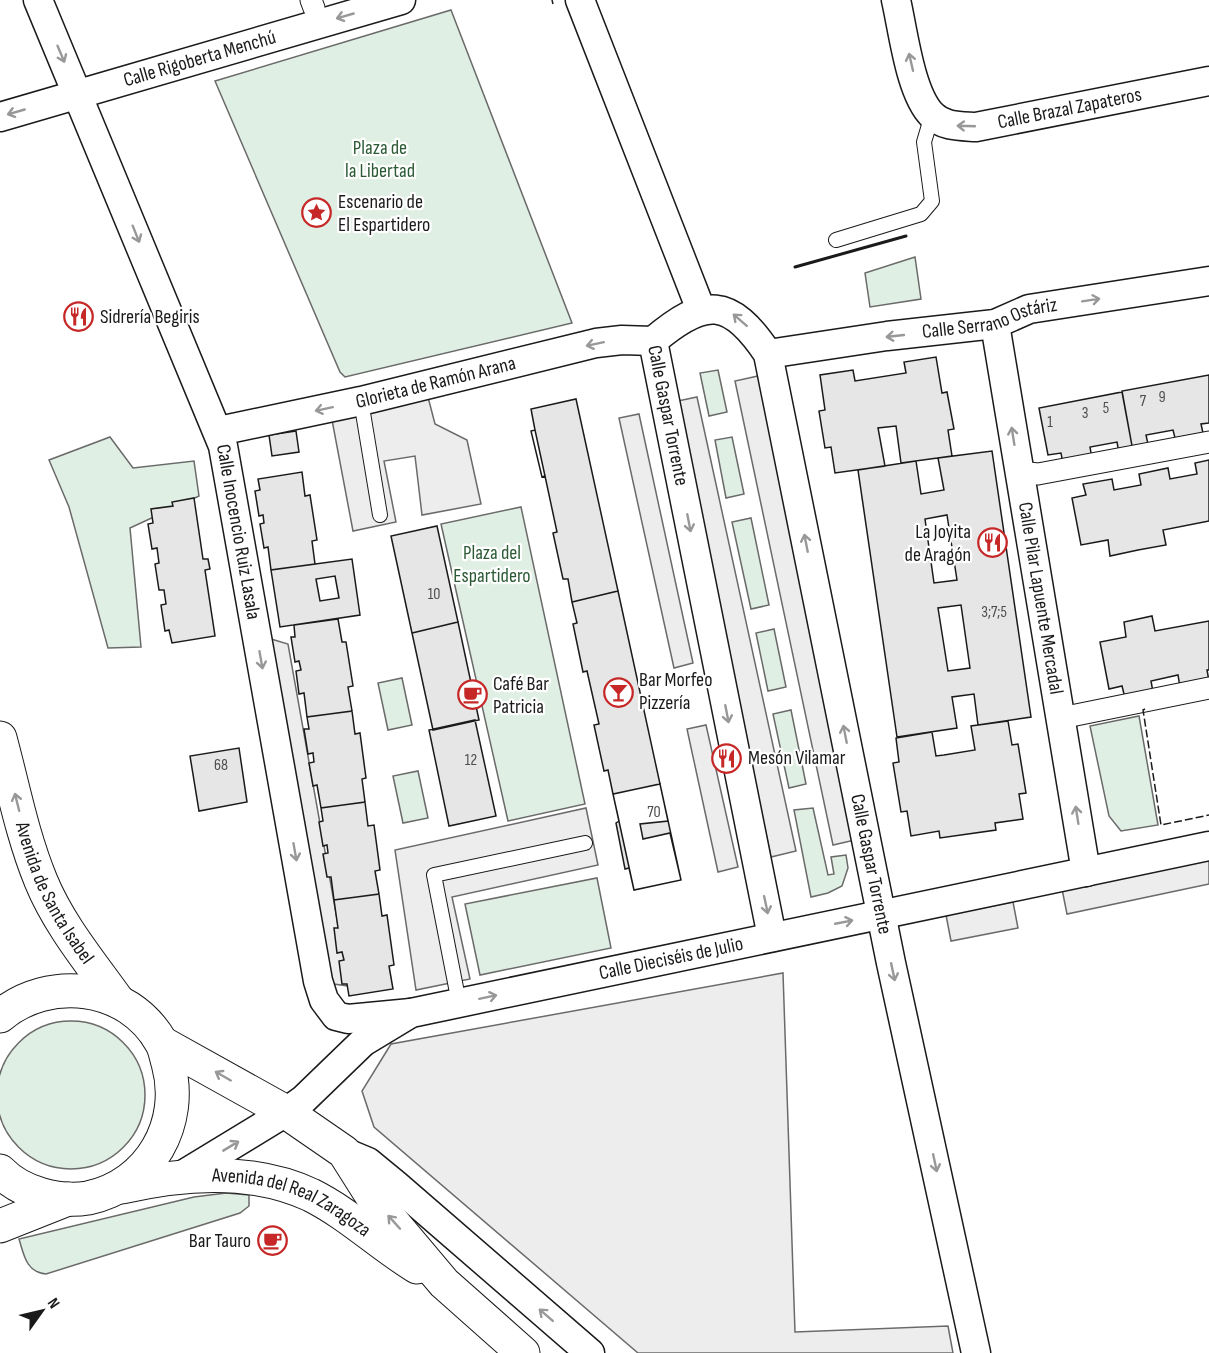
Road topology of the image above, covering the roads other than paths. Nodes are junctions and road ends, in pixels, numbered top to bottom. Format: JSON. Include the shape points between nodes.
{"nodes":[{"id":1,"x":38,"y":0,"type":"edge"},
{"id":2,"x":401,"y":0,"type":"edge"},
{"id":3,"x":580,"y":0,"type":"edge"},
{"id":4,"x":896,"y":0,"type":"edge"},
{"id":5,"x":1209,"y":81,"type":"edge"},
{"id":6,"x":78,"y":94,"type":"junction"},
{"id":7,"x":932,"y":115,"type":"junction"},
{"id":8,"x":0,"y":117,"type":"edge"},
{"id":9,"x":836,"y":240,"type":"dead end"},
{"id":10,"x":1209,"y":281,"type":"edge"},
{"id":11,"x":701,"y":310,"type":"junction"},
{"id":12,"x":995,"y":324,"type":"junction"},
{"id":13,"x":653,"y":341,"type":"junction"},
{"id":14,"x":768,"y":354,"type":"junction"},
{"id":15,"x":362,"y":401,"type":"junction"},
{"id":16,"x":219,"y":431,"type":"junction"},
{"id":17,"x":1209,"y":442,"type":"edge"},
{"id":18,"x":1019,"y":472,"type":"junction"},
{"id":19,"x":380,"y":515,"type":"dead end"},
{"id":20,"x":1209,"y":688,"type":"edge"},
{"id":21,"x":1061,"y":718,"type":"junction"},
{"id":22,"x":0,"y":738,"type":"edge"},
{"id":23,"x":585,"y":843,"type":"dead end"},
{"id":24,"x":1209,"y":846,"type":"edge"},
{"id":25,"x":1086,"y":872,"type":"junction"},
{"id":26,"x":882,"y":915,"type":"junction"},
{"id":27,"x":772,"y":937,"type":"junction"},
{"id":28,"x":118,"y":1001,"type":"junction"},
{"id":29,"x":459,"y":1003,"type":"junction"},
{"id":30,"x":411,"y":1013,"type":"junction"},
{"id":31,"x":0,"y":1016,"type":"edge"},
{"id":32,"x":162,"y":1043,"type":"junction"},
{"id":33,"x":286,"y":1112,"type":"junction"},
{"id":34,"x":344,"y":1152,"type":"junction"},
{"id":35,"x":0,"y":1171,"type":"edge"},
{"id":36,"x":181,"y":1176,"type":"junction"},
{"id":37,"x":120,"y":1187,"type":"junction"},
{"id":38,"x":68,"y":1199,"type":"junction"},
{"id":39,"x":0,"y":1227,"type":"edge"},
{"id":40,"x":444,"y":1283,"type":"junction"},
{"id":41,"x":523,"y":1353,"type":"edge"},
{"id":42,"x":590,"y":1353,"type":"edge"},
{"id":43,"x":976,"y":1353,"type":"edge"}],
"edges":[{"from":1,"to":6,"type":"street","name":"Calle Inocencio Ruiz Lasala","one_way":true},
{"from":2,"to":6,"type":"street","name":"Calle Rigoberta Menchú","one_way":true},
{"from":3,"to":11,"type":"street"},
{"from":7,"to":4,"type":"street","one_way":true,"via":[[915,78]]},
{"from":5,"to":7,"type":"street","name":"Calle Brazal Zapateros","one_way":true,"via":[[976,127],[951,126]]},
{"from":6,"to":8,"type":"street","name":"Calle Rigoberta Menchú","one_way":true},
{"from":6,"to":16,"type":"street","name":"Calle Inocencio Ruiz Lasala","one_way":true},
{"from":7,"to":9,"type":"lane","via":[[924,142],[932,201],[921,214]]},
{"from":12,"to":10,"type":"street","name":"Calle Serrano Ostáriz","one_way":true,"via":[[1029,309]]},
{"from":11,"to":13,"type":"street","name":"Calle Gaspar Torrente"},
{"from":14,"to":11,"type":"street","name":"Calle Gaspar Torrente","one_way":true,"via":[[756,336],[732,314]]},
{"from":12,"to":14,"type":"street","name":"Calle Serrano Ostáriz","one_way":true},
{"from":18,"to":12,"type":"street","name":"Calle Pilar Lapuente Mercadal","one_way":true},
{"from":13,"to":15,"type":"street","name":"Glorieta de Ramón Arana","one_way":true,"via":[[596,343]]},
{"from":13,"to":27,"type":"street","name":"Calle Gaspar Torrente","one_way":true},
{"from":26,"to":14,"type":"street","name":"Calle Gaspar Torrente","one_way":true},
{"from":15,"to":16,"type":"street","name":"Glorieta de Ramón Arana","one_way":true},
{"from":15,"to":19,"type":"lane"},
{"from":16,"to":30,"type":"street","name":"Calle Inocencio Ruiz Lasala","one_way":true,"via":[[324,1000],[336,1016],[348,1019]]},
{"from":17,"to":18,"type":"street","via":[[1038,474]]},
{"from":18,"to":21,"type":"street","name":"Calle Pilar Lapuente Mercadal"},
{"from":20,"to":21,"type":"street"},
{"from":25,"to":21,"type":"street","name":"Calle Pilar Lapuente Mercadal","one_way":true},
{"from":28,"to":22,"type":"main road","name":"Avenida de Santa Isabel","one_way":true,"via":[[66,928],[41,882]]},
{"from":23,"to":29,"type":"lane","via":[[434,875]]},
{"from":24,"to":25,"type":"street","name":"Calle Dieciséis de Julio"},
{"from":25,"to":26,"type":"street","name":"Calle Dieciséis de Julio"},
{"from":27,"to":26,"type":"street","name":"Calle Dieciséis de Julio","one_way":true},
{"from":26,"to":43,"type":"street","name":"Calle Gaspar Torrente","one_way":true},
{"from":29,"to":27,"type":"street","name":"Calle Dieciséis de Julio","one_way":true},
{"from":28,"to":31,"type":"main road","via":[[75,989],[53,991],[32,996]]},
{"from":28,"to":32,"type":"main road","via":[[137,1014]]},
{"from":29,"to":30,"type":"street","name":"Calle Dieciséis de Julio"},
{"from":30,"to":33,"type":"street","name":"Calle Dieciséis de Julio","via":[[363,1042]]},
{"from":33,"to":32,"type":"main road","name":"Avenida del Real Zaragoza","one_way":true},
{"from":32,"to":37,"type":"main road","via":[[174,1082],[173,1115],[161,1146]]},
{"from":33,"to":34,"type":"main road","name":"Avenida del Real Zaragoza"},
{"from":36,"to":33,"type":"street","name":"Calle Dieciséis de Julio","one_way":true},
{"from":40,"to":34,"type":"main road","name":"Avenida del Real Zaragoza","one_way":true,"via":[[375,1201]]},
{"from":42,"to":34,"type":"street","name":"Avenida del Real Zaragoza","one_way":true,"via":[[368,1162]]},
{"from":35,"to":38,"type":"main road","via":[[36,1193]]},
{"from":36,"to":37,"type":"main road","name":"Avenida del Real Zaragoza"},
{"from":36,"to":40,"type":"main road","name":"Avenida del Real Zaragoza","via":[[273,1182],[311,1195]]},
{"from":37,"to":38,"type":"main road","via":[[86,1198]]},
{"from":38,"to":39,"type":"main road"},
{"from":40,"to":41,"type":"main road","name":"Avenida del Real Zaragoza"}]}
